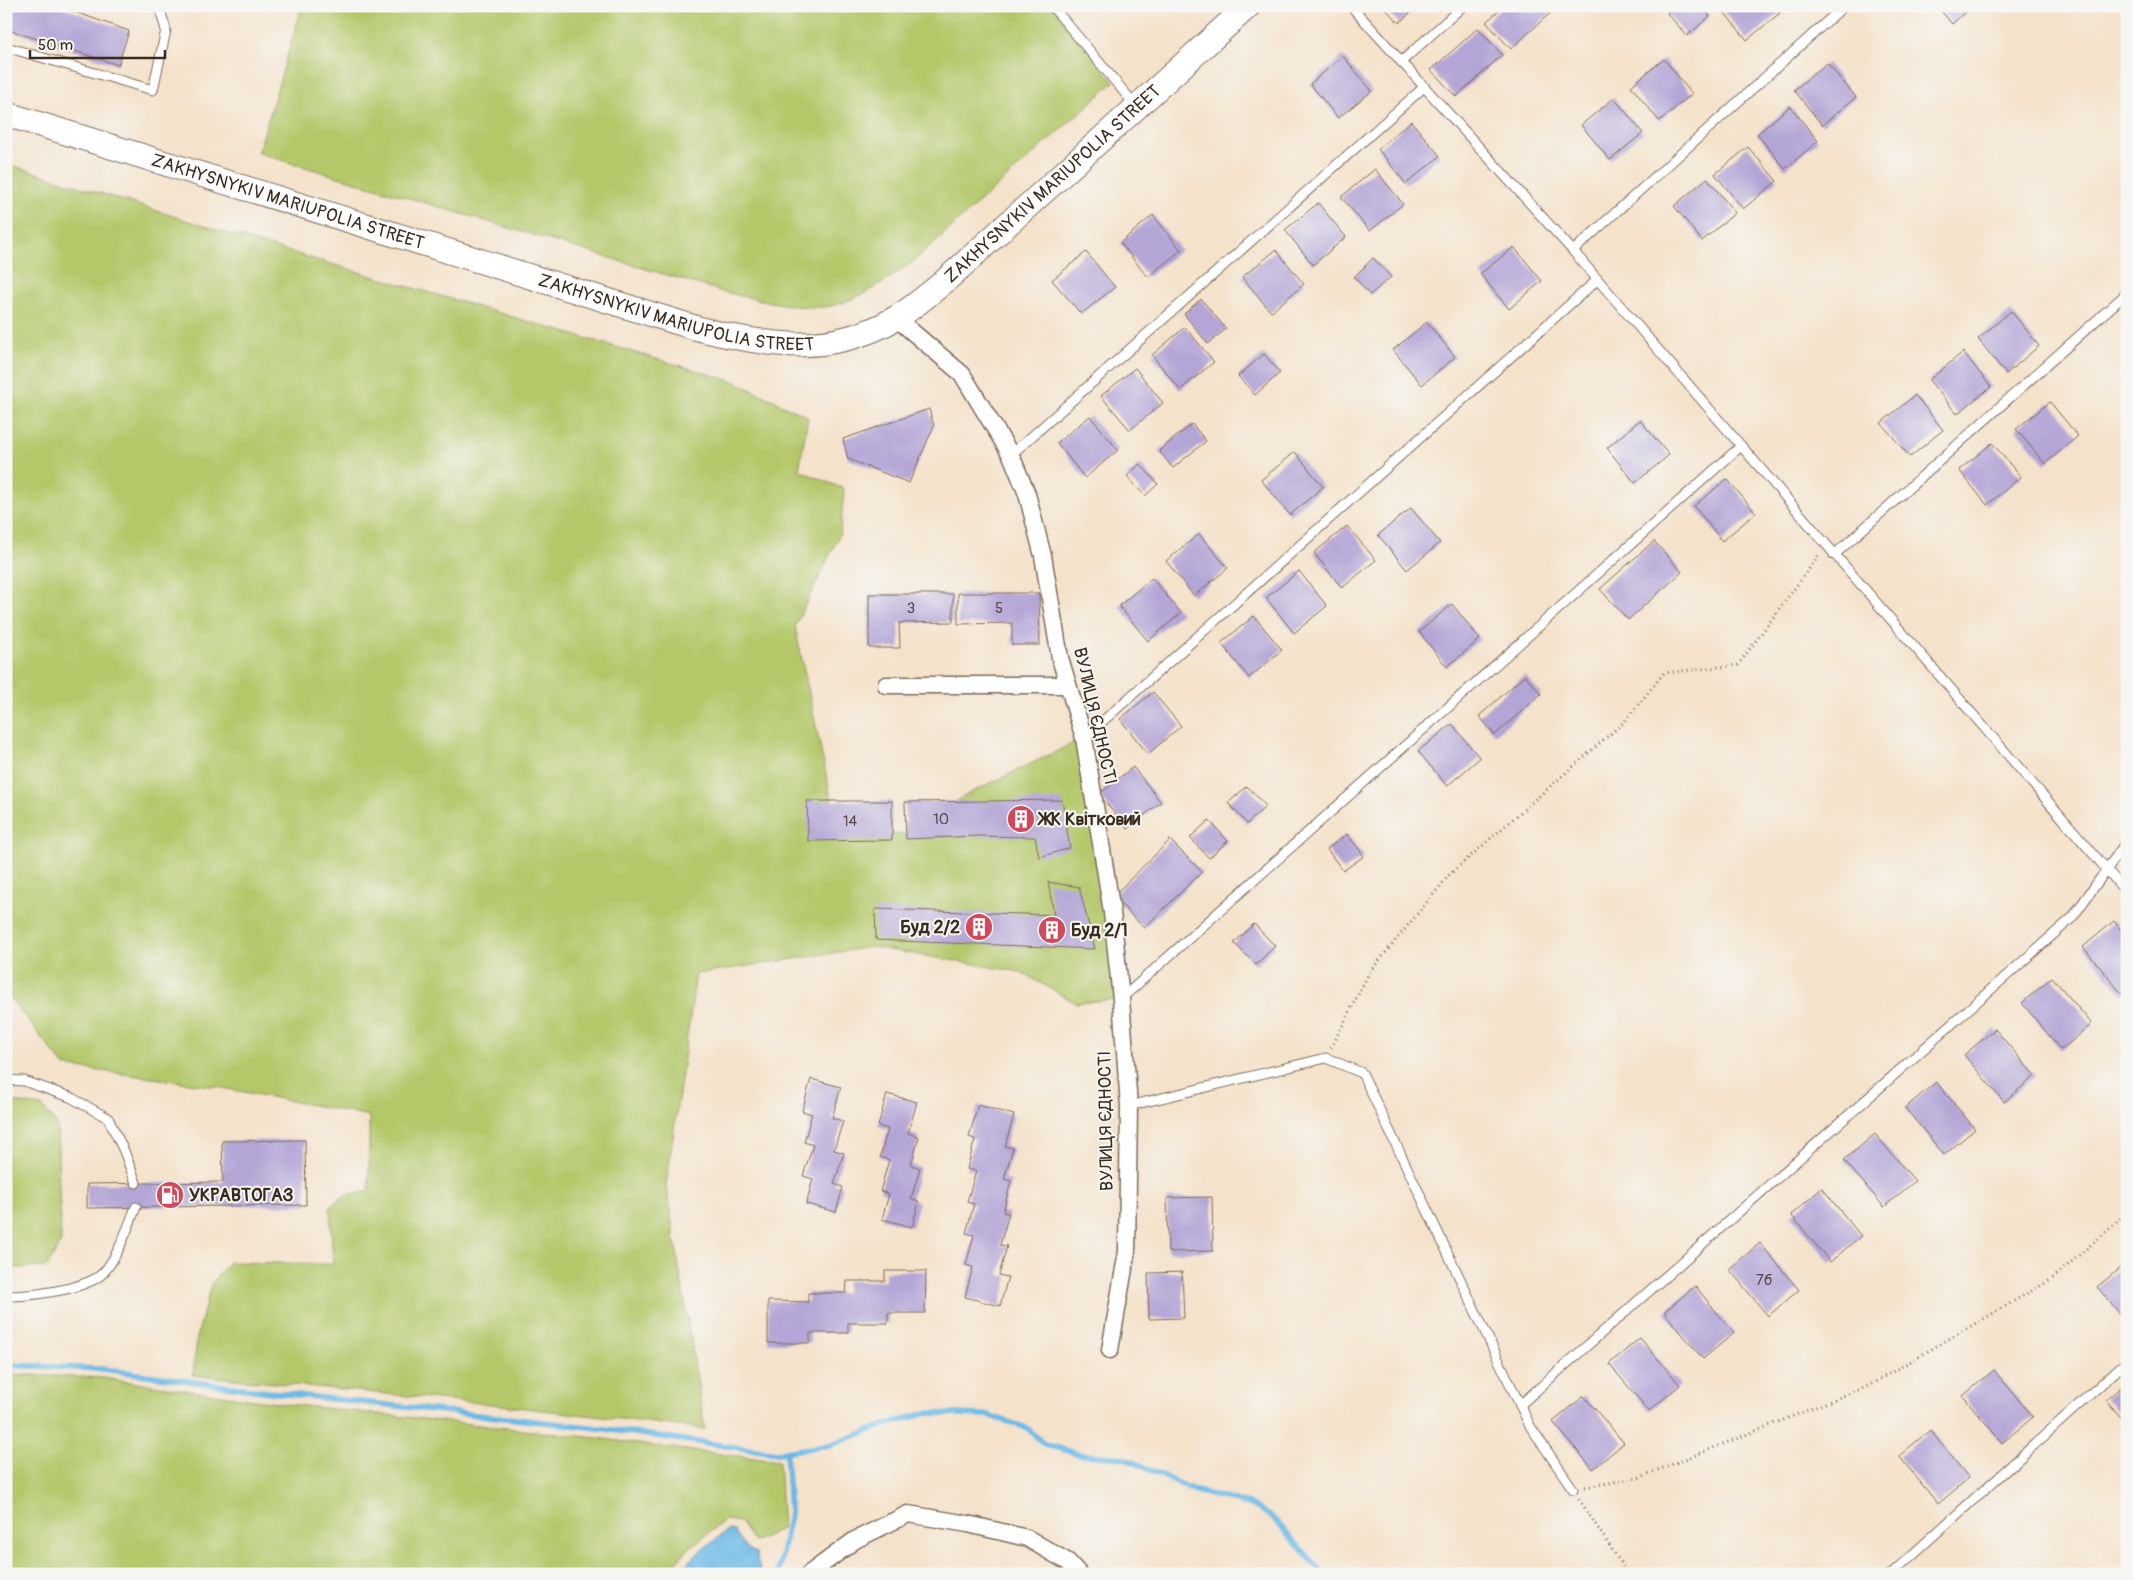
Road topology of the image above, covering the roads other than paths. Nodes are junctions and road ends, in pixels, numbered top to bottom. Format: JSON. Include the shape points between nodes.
{"nodes":[{"id":1,"x":159,"y":6,"type":"edge"},
{"id":2,"x":1052,"y":6,"type":"edge"},
{"id":3,"x":1248,"y":6,"type":"edge"},
{"id":4,"x":1351,"y":6,"type":"edge"},
{"id":5,"x":1463,"y":6,"type":"edge"},
{"id":6,"x":1844,"y":6,"type":"edge"},
{"id":7,"x":6,"y":47,"type":"edge"},
{"id":8,"x":1401,"y":62,"type":"junction"},
{"id":9,"x":1424,"y":87,"type":"junction"},
{"id":10,"x":1137,"y":107,"type":"junction"},
{"id":11,"x":6,"y":114,"type":"edge"},
{"id":12,"x":1573,"y":251,"type":"junction"},
{"id":13,"x":1597,"y":280,"type":"junction"},
{"id":14,"x":2127,"y":293,"type":"edge"},
{"id":15,"x":896,"y":318,"type":"junction"},
{"id":16,"x":1741,"y":446,"type":"junction"},
{"id":17,"x":1011,"y":455,"type":"junction"},
{"id":18,"x":1834,"y":555,"type":"junction"},
{"id":19,"x":886,"y":685,"type":"dead end"},
{"id":20,"x":1068,"y":685,"type":"junction"},
{"id":21,"x":1084,"y":738,"type":"junction"},
{"id":22,"x":2127,"y":841,"type":"edge"},
{"id":23,"x":2106,"y":870,"type":"junction"},
{"id":24,"x":2127,"y":893,"type":"edge"},
{"id":25,"x":1121,"y":999,"type":"junction"},
{"id":26,"x":6,"y":1080,"type":"edge"},
{"id":27,"x":1129,"y":1106,"type":"junction"},
{"id":28,"x":136,"y":1183,"type":"dead end"},
{"id":29,"x":136,"y":1207,"type":"dead end"},
{"id":30,"x":6,"y":1296,"type":"edge"},
{"id":31,"x":1110,"y":1350,"type":"dead end"},
{"id":32,"x":2127,"y":1361,"type":"edge"},
{"id":33,"x":1520,"y":1405,"type":"junction"},
{"id":34,"x":1573,"y":1489,"type":"road end"},
{"id":35,"x":809,"y":1574,"type":"edge"},
{"id":36,"x":1079,"y":1574,"type":"edge"},
{"id":37,"x":1891,"y":1574,"type":"edge"}],
"edges":[{"from":1,"to":7,"type":"lane","via":[[166,30],[153,90]]},
{"from":2,"to":10,"type":"lane"},
{"from":3,"to":10,"type":"main road","name":"ZAKHYSNYKIV MARIUPOLIA STREET"},
{"from":4,"to":8,"type":"lane"},
{"from":5,"to":8,"type":"lane"},
{"from":6,"to":12,"type":"lane"},
{"from":8,"to":9,"type":"lane"},
{"from":9,"to":12,"type":"lane"},
{"from":9,"to":17,"type":"lane"},
{"from":10,"to":15,"type":"main road","name":"ZAKHYSNYKIV MARIUPOLIA STREET","via":[[945,281]]},
{"from":11,"to":15,"type":"main road","name":"ZAKHYSNYKIV MARIUPOLIA STREET","via":[[686,325],[745,340],[791,345],[825,344],[864,334]]},
{"from":12,"to":13,"type":"lane"},
{"from":13,"to":16,"type":"lane"},
{"from":13,"to":21,"type":"lane"},
{"from":14,"to":18,"type":"lane"},
{"from":15,"to":17,"type":"street","name":"ВУЛИЦЯ ЄДНОСТІ","via":[[962,374]]},
{"from":16,"to":18,"type":"lane"},
{"from":16,"to":25,"type":"lane"},
{"from":17,"to":20,"type":"street","name":"ВУЛИЦЯ ЄДНОСТІ","via":[[1027,494]]},
{"from":18,"to":23,"type":"lane"},
{"from":19,"to":20,"type":"street"},
{"from":20,"to":21,"type":"street","name":"ВУЛИЦЯ ЄДНОСТІ"},
{"from":21,"to":25,"type":"street","name":"ВУЛИЦЯ ЄДНОСТІ","via":[[1112,912]]},
{"from":22,"to":23,"type":"lane"},
{"from":23,"to":24,"type":"lane"},
{"from":23,"to":33,"type":"lane","via":[[2072,918]]},
{"from":25,"to":27,"type":"street","name":"ВУЛИЦЯ ЄДНОСТІ"},
{"from":26,"to":28,"type":"lane","via":[[24,1082],[70,1097],[108,1118]]},
{"from":27,"to":31,"type":"street","name":"ВУЛИЦЯ ЄДНОСТІ","via":[[1127,1251]]},
{"from":27,"to":33,"type":"lane","via":[[1326,1058],[1362,1073]]},
{"from":29,"to":30,"type":"lane","via":[[120,1246],[102,1274],[77,1286],[42,1294]]},
{"from":32,"to":37,"type":"lane"},
{"from":33,"to":34,"type":"lane","via":[[1530,1426]]},
{"from":35,"to":36,"type":"street","via":[[855,1540],[908,1514],[1027,1538],[1068,1562]]}]}
